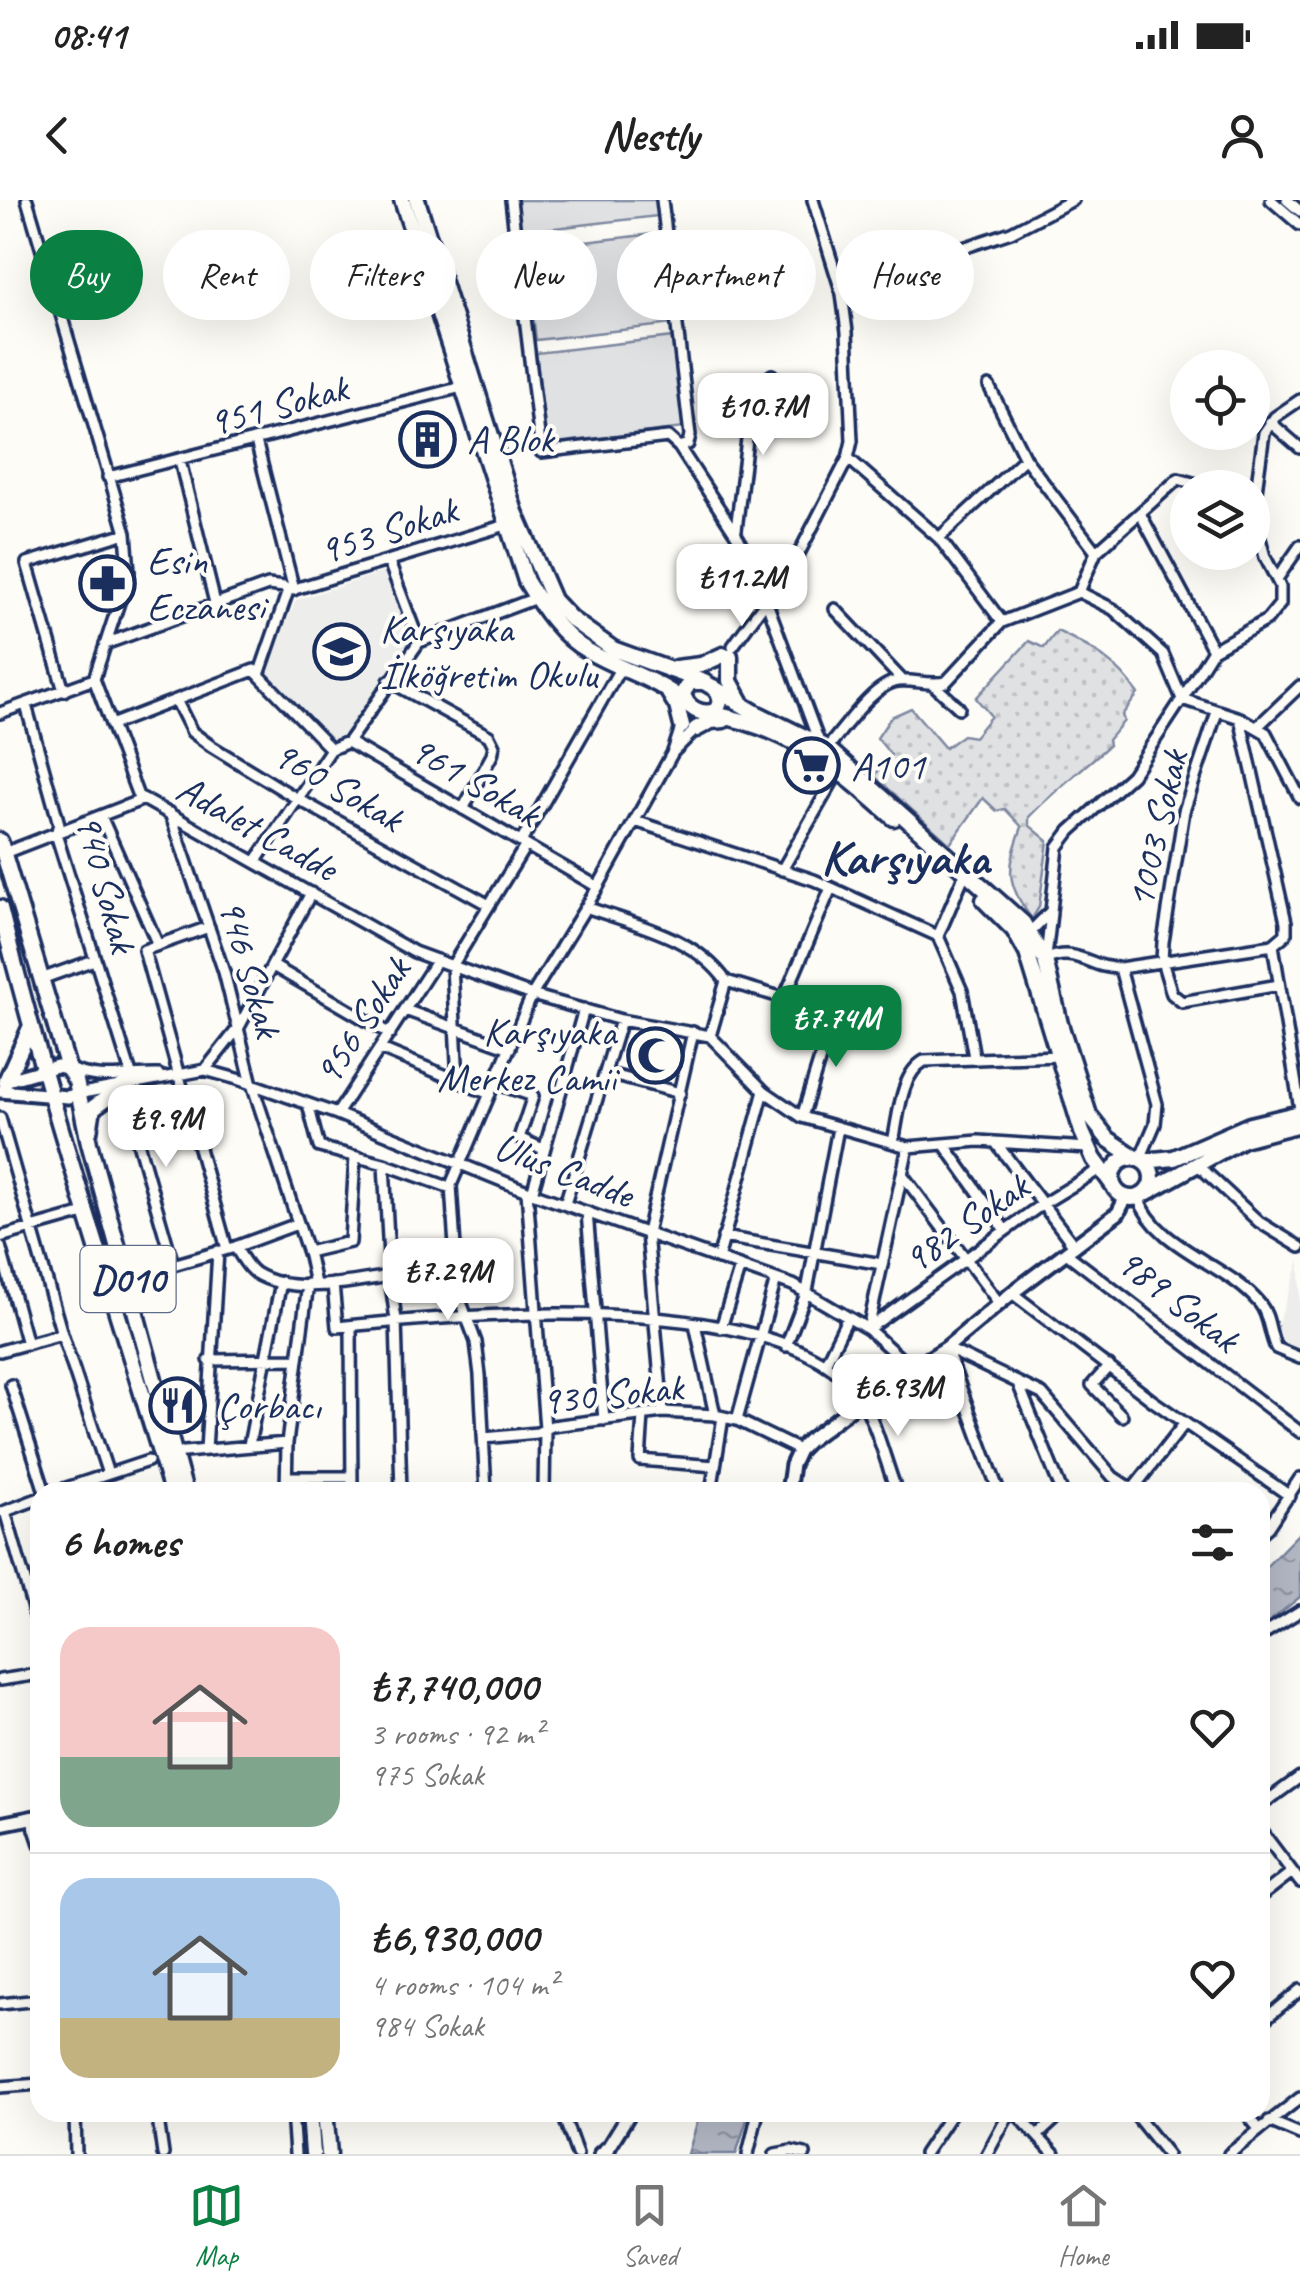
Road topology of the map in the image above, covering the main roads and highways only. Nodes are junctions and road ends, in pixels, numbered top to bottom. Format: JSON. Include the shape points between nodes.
{"nodes":[{"id":1,"x":402,"y":200,"type":"edge"},
{"id":2,"x":418,"y":200,"type":"edge"},
{"id":3,"x":663,"y":666,"type":"junction"},
{"id":4,"x":662,"y":684,"type":"junction"},
{"id":5,"x":702,"y":696,"type":"junction"},
{"id":6,"x":743,"y":713,"type":"junction"},
{"id":7,"x":2,"y":847,"type":"edge"},
{"id":8,"x":0,"y":908,"type":"edge"},
{"id":9,"x":30,"y":1028,"type":"junction"},
{"id":10,"x":68,"y":1068,"type":"junction"},
{"id":11,"x":41,"y":1069,"type":"junction"},
{"id":12,"x":126,"y":1081,"type":"road end"},
{"id":13,"x":2,"y":1085,"type":"edge"},
{"id":14,"x":49,"y":1094,"type":"junction"},
{"id":15,"x":77,"y":1094,"type":"junction"},
{"id":16,"x":1300,"y":1111,"type":"edge"},
{"id":17,"x":1300,"y":1124,"type":"edge"},
{"id":18,"x":89,"y":1143,"type":"junction"},
{"id":19,"x":1140,"y":1159,"type":"junction"},
{"id":20,"x":1113,"y":1185,"type":"junction"},
{"id":21,"x":1136,"y":1196,"type":"junction"},
{"id":22,"x":169,"y":1482,"type":"edge"},
{"id":23,"x":182,"y":1482,"type":"edge"},
{"id":24,"x":790,"y":1482,"type":"edge"},
{"id":25,"x":30,"y":1817,"type":"edge"},
{"id":26,"x":0,"y":1824,"type":"edge"},
{"id":27,"x":311,"y":2122,"type":"edge"},
{"id":28,"x":325,"y":2122,"type":"edge"},
{"id":29,"x":624,"y":2122,"type":"edge"},
{"id":30,"x":605,"y":2151,"type":"edge"},
{"id":31,"x":313,"y":2154,"type":"edge"},
{"id":32,"x":329,"y":2154,"type":"edge"}],
"edges":[{"from":1,"to":4,"type":"highway","via":[[526,581],[570,638]]},
{"from":2,"to":3,"type":"highway","via":[[516,512],[553,600],[613,649]]},
{"from":3,"to":5,"type":"highway"},
{"from":3,"to":6,"type":"highway","via":[[690,668],[729,652],[730,681]]},
{"from":4,"to":5,"type":"highway"},
{"from":4,"to":6,"type":"highway","via":[[689,727]]},
{"from":5,"to":6,"type":"highway"},
{"from":5,"to":6,"type":"highway"},
{"from":6,"to":19,"type":"highway","via":[[823,745],[1030,931],[1045,960],[1090,1115],[1108,1139]]},
{"from":6,"to":20,"type":"highway","via":[[840,770],[1019,936],[1088,1148]]},
{"from":7,"to":10,"type":"highway","number":"D010"},
{"from":8,"to":9,"type":"highway","number":"D010"},
{"from":9,"to":11,"type":"highway","number":"D010"},
{"from":9,"to":13,"type":"highway"},
{"from":10,"to":11,"type":"main road"},
{"from":10,"to":15,"type":"highway","number":"D010"},
{"from":11,"to":13,"type":"main road"},
{"from":11,"to":14,"type":"highway","number":"D010"},
{"from":12,"to":18,"type":"highway","via":[[93,1108]]},
{"from":13,"to":14,"type":"main road"},
{"from":14,"to":15,"type":"main road"},
{"from":14,"to":22,"type":"highway","number":"D010"},
{"from":15,"to":18,"type":"highway","number":"D010"},
{"from":16,"to":19,"type":"highway","via":[[1250,1124],[1174,1158]]},
{"from":17,"to":21,"type":"highway","via":[[1243,1139]]},
{"from":18,"to":23,"type":"highway","number":"D010"},
{"from":19,"to":20,"type":"highway","via":[[1115,1167]]},
{"from":19,"to":21,"type":"highway","via":[[1153,1178]]},
{"from":20,"to":21,"type":"highway"},
{"from":21,"to":24,"type":"main road","via":[[946,1348],[862,1400],[799,1450]]},
{"from":25,"to":26,"type":"main road"},
{"from":27,"to":31,"type":"highway"},
{"from":28,"to":32,"type":"highway"},
{"from":29,"to":30,"type":"main road"}]}
